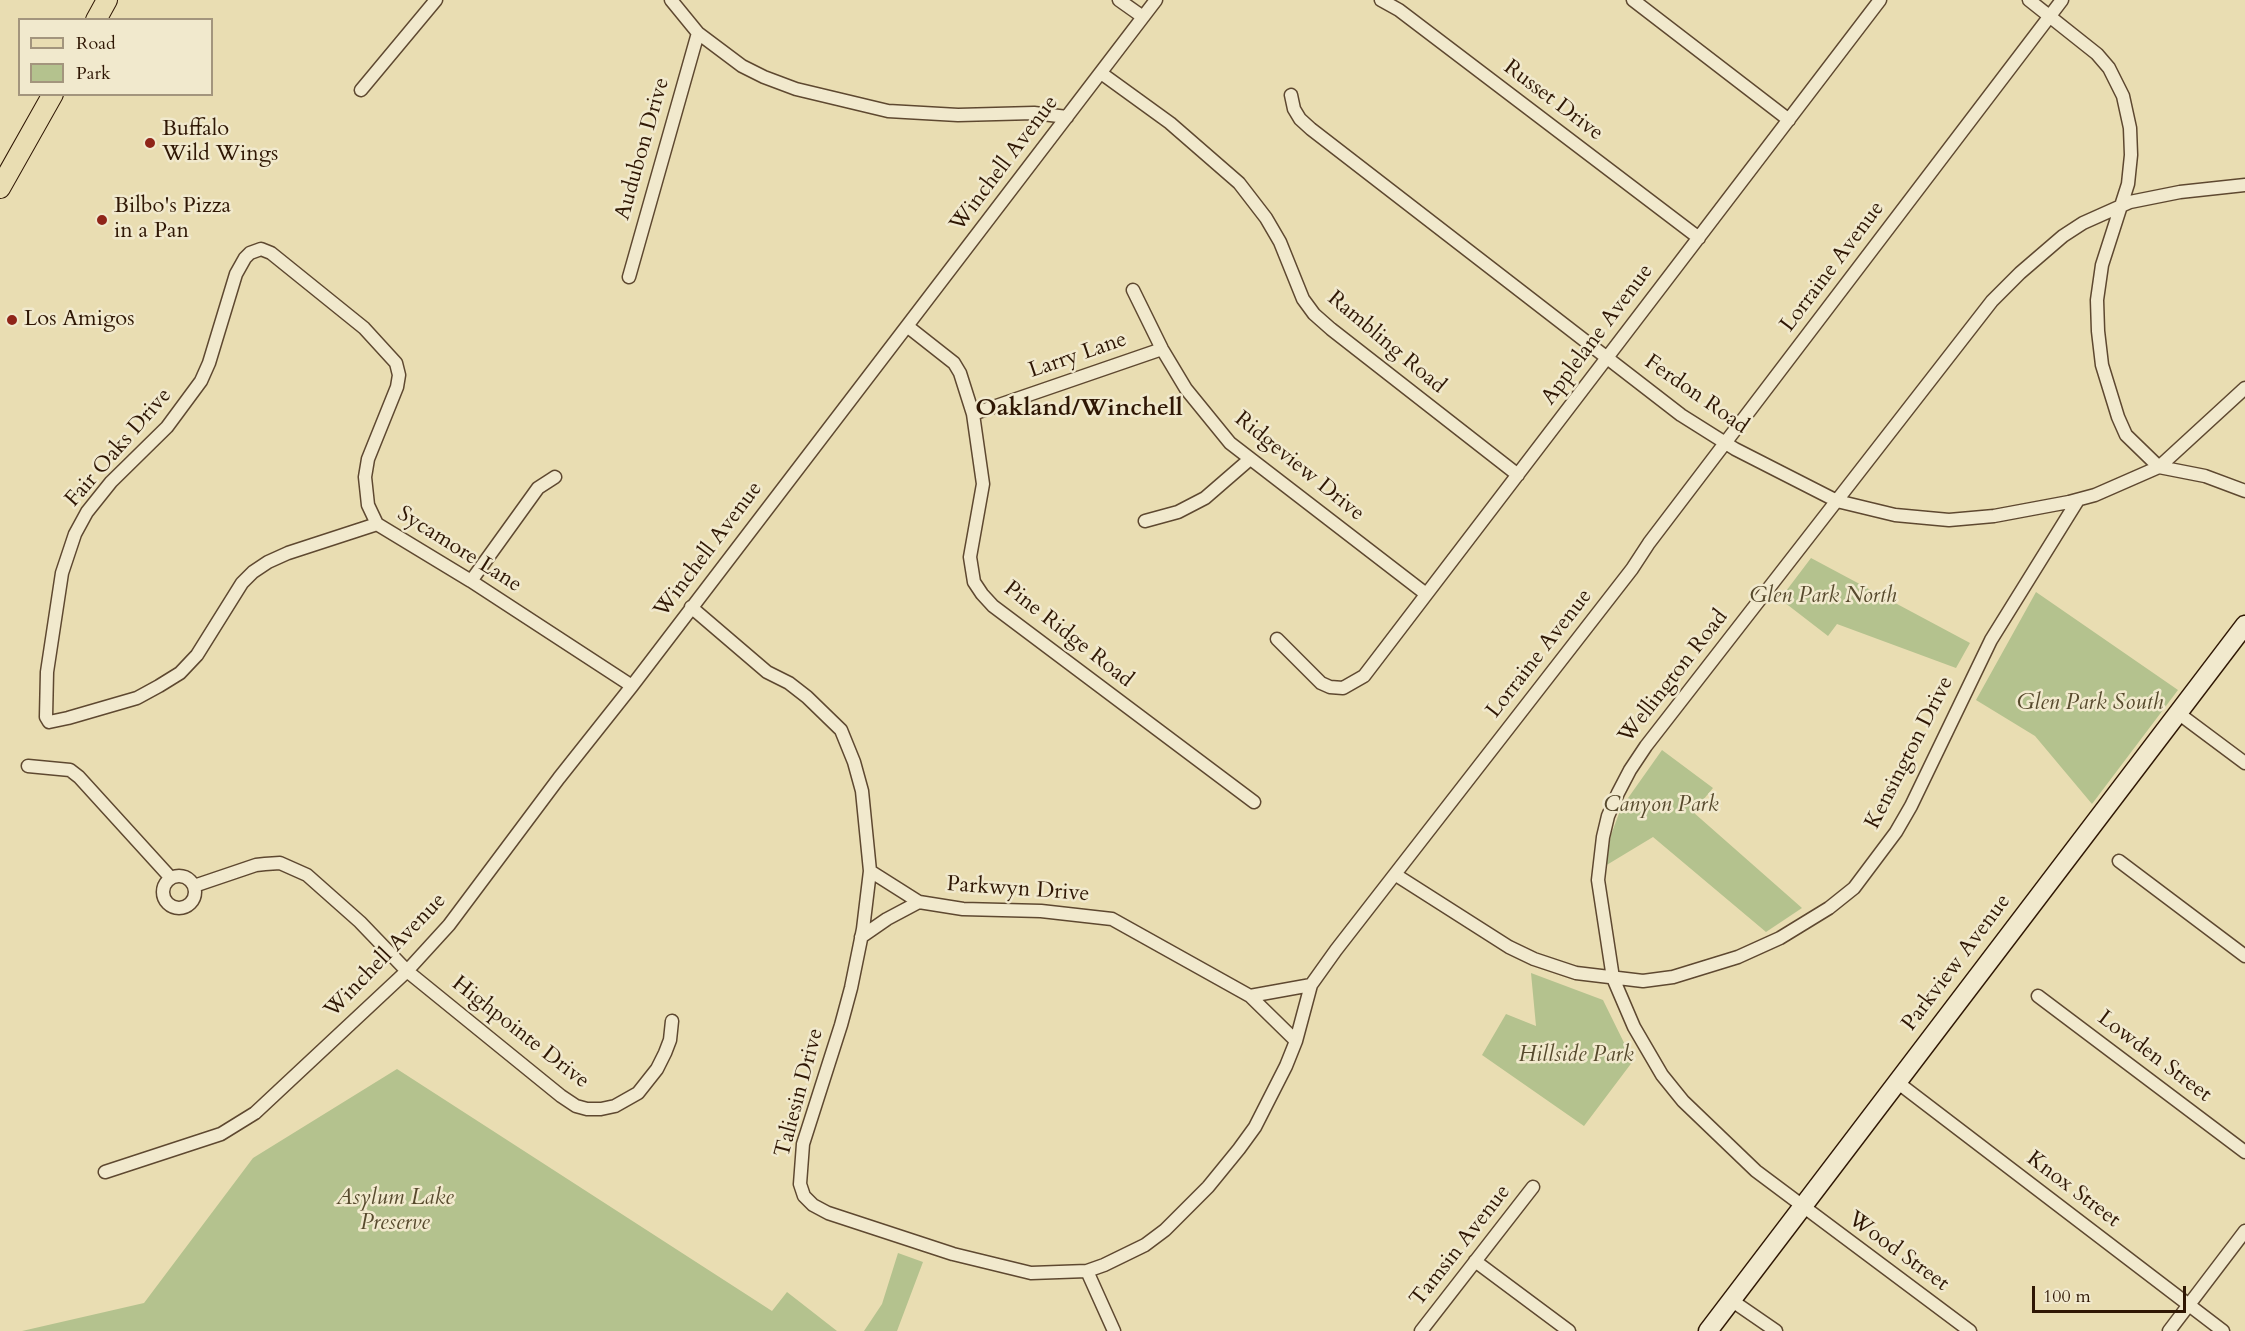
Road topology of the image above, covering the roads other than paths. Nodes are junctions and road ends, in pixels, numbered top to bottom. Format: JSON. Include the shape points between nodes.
{"nodes":[{"id":1,"x":107,"y":0,"type":"edge"},
{"id":2,"x":436,"y":0,"type":"edge"},
{"id":3,"x":671,"y":0,"type":"edge"},
{"id":4,"x":1119,"y":0,"type":"edge"},
{"id":5,"x":1156,"y":0,"type":"edge"},
{"id":6,"x":1381,"y":0,"type":"edge"},
{"id":7,"x":1633,"y":0,"type":"edge"},
{"id":8,"x":1880,"y":0,"type":"edge"},
{"id":9,"x":2029,"y":0,"type":"edge"},
{"id":10,"x":2062,"y":0,"type":"edge"},
{"id":11,"x":2050,"y":16,"type":"junction"},
{"id":12,"x":1143,"y":17,"type":"junction"},
{"id":13,"x":97,"y":18,"type":"edge"},
{"id":14,"x":698,"y":33,"type":"junction"},
{"id":15,"x":1101,"y":73,"type":"junction"},
{"id":16,"x":361,"y":90,"type":"dead end"},
{"id":17,"x":1291,"y":95,"type":"dead end"},
{"id":18,"x":52,"y":96,"type":"edge"},
{"id":19,"x":1067,"y":117,"type":"junction"},
{"id":20,"x":1789,"y":120,"type":"junction"},
{"id":21,"x":2245,"y":185,"type":"edge"},
{"id":22,"x":0,"y":188,"type":"edge"},
{"id":23,"x":2120,"y":206,"type":"junction"},
{"id":24,"x":1699,"y":238,"type":"junction"},
{"id":25,"x":257,"y":250,"type":"joint"},
{"id":26,"x":629,"y":277,"type":"dead end"},
{"id":27,"x":1133,"y":290,"type":"dead end"},
{"id":28,"x":906,"y":326,"type":"junction"},
{"id":29,"x":1162,"y":349,"type":"junction"},
{"id":30,"x":1607,"y":358,"type":"junction"},
{"id":31,"x":2245,"y":388,"type":"edge"},
{"id":32,"x":973,"y":414,"type":"junction"},
{"id":33,"x":1725,"y":443,"type":"junction"},
{"id":34,"x":1250,"y":459,"type":"junction"},
{"id":35,"x":2159,"y":467,"type":"junction"},
{"id":36,"x":1518,"y":476,"type":"junction"},
{"id":37,"x":555,"y":477,"type":"dead end"},
{"id":38,"x":2245,"y":491,"type":"edge"},
{"id":39,"x":2078,"y":500,"type":"junction"},
{"id":40,"x":1837,"y":501,"type":"junction"},
{"id":41,"x":1145,"y":522,"type":"dead end"},
{"id":42,"x":377,"y":524,"type":"junction"},
{"id":43,"x":471,"y":581,"type":"junction"},
{"id":44,"x":1426,"y":594,"type":"junction"},
{"id":45,"x":691,"y":607,"type":"junction"},
{"id":46,"x":2245,"y":625,"type":"edge"},
{"id":47,"x":1277,"y":639,"type":"dead end"},
{"id":48,"x":632,"y":686,"type":"junction"},
{"id":49,"x":2178,"y":712,"type":"junction"},
{"id":50,"x":2245,"y":763,"type":"edge"},
{"id":51,"x":28,"y":766,"type":"dead end"},
{"id":52,"x":1254,"y":802,"type":"dead end"},
{"id":53,"x":2119,"y":861,"type":"dead end"},
{"id":54,"x":870,"y":871,"type":"junction"},
{"id":55,"x":1396,"y":875,"type":"junction"},
{"id":56,"x":170,"y":878,"type":"junction"},
{"id":57,"x":194,"y":886,"type":"junction"},
{"id":58,"x":919,"y":902,"type":"junction"},
{"id":59,"x":861,"y":937,"type":"junction"},
{"id":60,"x":2245,"y":956,"type":"edge"},
{"id":61,"x":407,"y":970,"type":"junction"},
{"id":62,"x":1613,"y":978,"type":"junction"},
{"id":63,"x":1311,"y":985,"type":"junction"},
{"id":64,"x":1250,"y":996,"type":"junction"},
{"id":65,"x":2038,"y":996,"type":"dead end"},
{"id":66,"x":672,"y":1021,"type":"dead end"},
{"id":67,"x":1296,"y":1041,"type":"junction"},
{"id":68,"x":1897,"y":1082,"type":"junction"},
{"id":69,"x":2245,"y":1152,"type":"edge"},
{"id":70,"x":105,"y":1172,"type":"dead end"},
{"id":71,"x":1533,"y":1187,"type":"dead end"},
{"id":72,"x":1801,"y":1206,"type":"junction"},
{"id":73,"x":2245,"y":1231,"type":"edge"},
{"id":74,"x":1475,"y":1262,"type":"junction"},
{"id":75,"x":1087,"y":1271,"type":"junction"},
{"id":76,"x":1031,"y":1273,"type":"joint"},
{"id":77,"x":1731,"y":1300,"type":"junction"},
{"id":78,"x":2189,"y":1305,"type":"junction"},
{"id":79,"x":1114,"y":1331,"type":"edge"},
{"id":80,"x":1421,"y":1331,"type":"edge"},
{"id":81,"x":1569,"y":1331,"type":"edge"},
{"id":82,"x":1708,"y":1331,"type":"edge"},
{"id":83,"x":1776,"y":1331,"type":"edge"},
{"id":84,"x":1970,"y":1331,"type":"edge"},
{"id":85,"x":2169,"y":1331,"type":"edge"},
{"id":86,"x":2223,"y":1331,"type":"edge"}],
"edges":[{"from":1,"to":13,"type":"main road"},
{"from":2,"to":16,"type":"street"},
{"from":3,"to":14,"type":"street"},
{"from":4,"to":12,"type":"street"},
{"from":5,"to":12,"type":"street","name":"Winchell Avenue"},
{"from":6,"to":24,"type":"street","name":"Russet Drive"},
{"from":7,"to":20,"type":"street"},
{"from":8,"to":20,"type":"street","name":"Applelane Avenue"},
{"from":9,"to":11,"type":"street"},
{"from":10,"to":11,"type":"street","name":"Lorraine Avenue"},
{"from":11,"to":23,"type":"street","via":[[2097,54],[2119,84],[2130,128],[2131,155]]},
{"from":11,"to":33,"type":"street","name":"Lorraine Avenue"},
{"from":12,"to":15,"type":"street","name":"Winchell Avenue"},
{"from":14,"to":19,"type":"street","via":[[742,66],[764,77],[854,104],[888,111]]},
{"from":14,"to":26,"type":"street","name":"Audubon Drive"},
{"from":15,"to":19,"type":"street","name":"Winchell Avenue"},
{"from":15,"to":36,"type":"street","name":"Rambling Road","via":[[1170,123],[1239,183],[1280,242],[1303,299],[1314,314]]},
{"from":17,"to":30,"type":"street","name":"Ferdon Road","via":[[1294,109],[1311,129]]},
{"from":18,"to":22,"type":"main road"},
{"from":19,"to":28,"type":"street","name":"Winchell Avenue"},
{"from":20,"to":24,"type":"street","name":"Applelane Avenue"},
{"from":21,"to":23,"type":"street","via":[[2180,192]]},
{"from":23,"to":35,"type":"street","via":[[2102,265],[2097,300],[2102,365],[2126,435]]},
{"from":23,"to":40,"type":"street","name":"Wellington Road","via":[[2063,236],[1992,301]]},
{"from":24,"to":30,"type":"street","name":"Applelane Avenue"},
{"from":25,"to":42,"type":"street","name":"Sycamore Lane","via":[[271,253],[364,328],[396,363],[397,387],[364,477],[368,505]]},
{"from":25,"to":42,"type":"street","name":"Fair Oaks Drive","via":[[245,258],[236,274],[201,381],[166,427],[111,482],[75,534],[62,573],[47,672],[46,717],[49,722],[137,698],[159,687],[197,656],[253,572],[288,553]]},
{"from":27,"to":29,"type":"street","name":"Ridgeview Drive"},
{"from":28,"to":32,"type":"street","name":"Pine Ridge Road","via":[[954,363]]},
{"from":28,"to":45,"type":"street","name":"Winchell Avenue"},
{"from":29,"to":32,"type":"street","name":"Larry Lane"},
{"from":29,"to":34,"type":"street","name":"Ridgeview Drive","via":[[1216,428]]},
{"from":30,"to":33,"type":"street","name":"Ferdon Road"},
{"from":30,"to":36,"type":"street","name":"Applelane Avenue"},
{"from":31,"to":35,"type":"street"},
{"from":32,"to":52,"type":"street","name":"Pine Ridge Road","via":[[983,484],[970,557],[974,582],[982,594]]},
{"from":33,"to":40,"type":"street","name":"Ferdon Road"},
{"from":33,"to":55,"type":"street","name":"Lorraine Avenue"},
{"from":34,"to":41,"type":"street","via":[[1205,498]]},
{"from":34,"to":44,"type":"street","name":"Ridgeview Drive"},
{"from":35,"to":38,"type":"street","via":[[2205,476]]},
{"from":35,"to":39,"type":"street","name":"Ferdon Road"},
{"from":36,"to":44,"type":"street","name":"Applelane Avenue"},
{"from":37,"to":43,"type":"street","via":[[538,488]]},
{"from":39,"to":40,"type":"street","name":"Ferdon Road","via":[[1950,520],[1895,515]]},
{"from":39,"to":62,"type":"street","name":"Kensington Drive","via":[[1991,640],[1896,832],[1854,888],[1780,938],[1738,957],[1673,977],[1643,981]]},
{"from":40,"to":62,"type":"street","name":"Wellington Road","via":[[1629,770],[1608,816],[1598,880]]},
{"from":42,"to":43,"type":"street","name":"Sycamore Lane"},
{"from":43,"to":48,"type":"street","name":"Sycamore Lane"},
{"from":44,"to":47,"type":"street","name":"Applelane Avenue","via":[[1364,676],[1343,688],[1321,683]]},
{"from":45,"to":48,"type":"street","name":"Winchell Avenue"},
{"from":45,"to":54,"type":"street","via":[[767,672],[807,697],[841,730],[862,791]]},
{"from":46,"to":49,"type":"street","name":"Parkview Avenue"},
{"from":48,"to":61,"type":"street","name":"Winchell Avenue","via":[[449,925]]},
{"from":49,"to":50,"type":"street"},
{"from":49,"to":68,"type":"street","name":"Parkview Avenue"},
{"from":51,"to":56,"type":"street","via":[[70,770],[79,777]]},
{"from":53,"to":60,"type":"street"},
{"from":54,"to":58,"type":"street","name":"Parkwyn Drive"},
{"from":54,"to":59,"type":"street","name":"Taliesin Drive"},
{"from":55,"to":62,"type":"street","name":"Kensington Drive","via":[[1467,922],[1534,959],[1576,973]]},
{"from":55,"to":63,"type":"street","name":"Lorraine Avenue"},
{"from":56,"to":57,"type":"street","via":[[181,875]]},
{"from":56,"to":57,"type":"street","via":[[162,892],[170,906],[181,908],[190,904]]},
{"from":57,"to":61,"type":"street","name":"Highpointe Drive","via":[[256,865],[280,863],[293,868],[307,875],[360,922]]},
{"from":58,"to":59,"type":"street"},
{"from":58,"to":64,"type":"street","name":"Parkwyn Drive","via":[[963,909],[1041,911],[1112,919]]},
{"from":59,"to":76,"type":"street","name":"Taliesin Drive","via":[[843,1016],[803,1144],[800,1184],[804,1196],[828,1212],[953,1254]]},
{"from":61,"to":66,"type":"street","name":"Highpointe Drive","via":[[561,1096],[587,1109],[615,1106],[638,1093],[657,1070],[670,1040]]},
{"from":61,"to":70,"type":"street","name":"Winchell Avenue","via":[[241,1122],[221,1134]]},
{"from":62,"to":72,"type":"street","name":"Wellington Road","via":[[1634,1027],[1676,1092],[1734,1152]]},
{"from":63,"to":64,"type":"street"},
{"from":63,"to":67,"type":"street","name":"Lorraine Avenue"},
{"from":64,"to":67,"type":"street","name":"Parkwyn Drive"},
{"from":65,"to":69,"type":"street","name":"Lowden Street"},
{"from":67,"to":75,"type":"street","name":"Lorraine Avenue","via":[[1255,1127],[1208,1187],[1145,1245]]},
{"from":68,"to":72,"type":"street","name":"Parkview Avenue"},
{"from":68,"to":78,"type":"street","name":"Knox Street"},
{"from":71,"to":74,"type":"street","name":"Tamsin Avenue"},
{"from":72,"to":77,"type":"street","name":"Parkview Avenue"},
{"from":72,"to":84,"type":"street","name":"Wood Street"},
{"from":73,"to":78,"type":"street"},
{"from":74,"to":80,"type":"street","name":"Tamsin Avenue"},
{"from":74,"to":81,"type":"street"},
{"from":75,"to":76,"type":"street","name":"Lorraine Avenue"},
{"from":75,"to":79,"type":"street"},
{"from":77,"to":82,"type":"street","name":"Parkview Avenue"},
{"from":77,"to":83,"type":"street"},
{"from":78,"to":85,"type":"street"},
{"from":78,"to":86,"type":"street","name":"Knox Street"}]}
